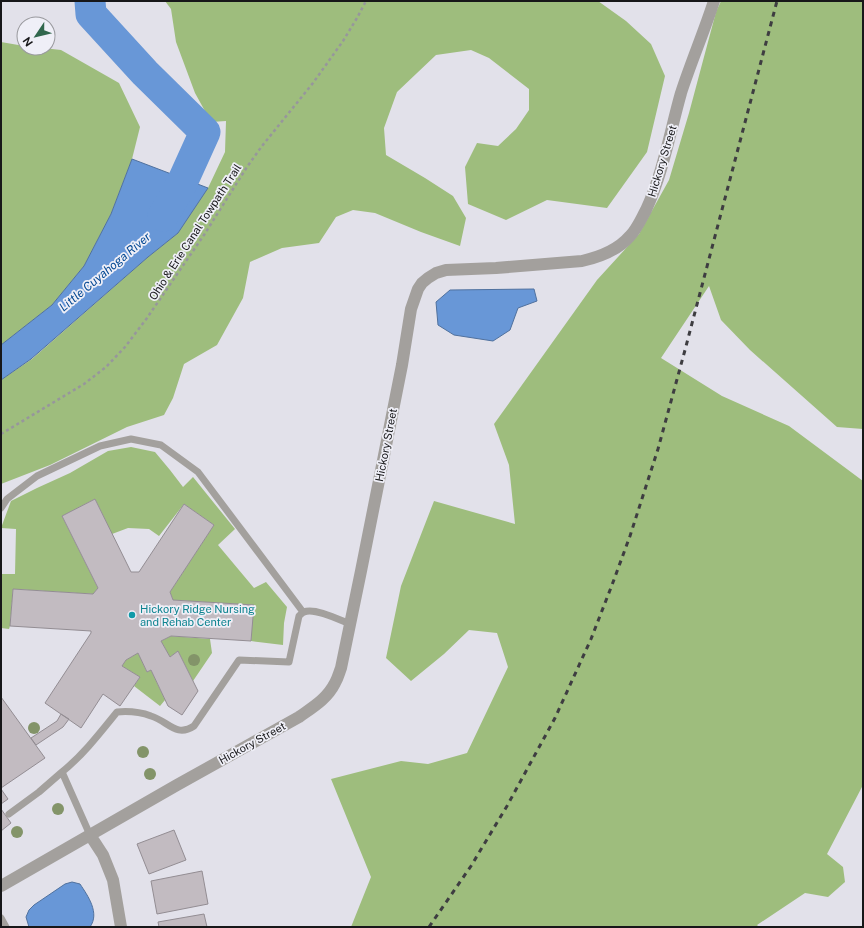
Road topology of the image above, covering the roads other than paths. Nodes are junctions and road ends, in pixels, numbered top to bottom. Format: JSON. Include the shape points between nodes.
{"nodes":[{"id":1,"x":714,"y":1,"type":"edge"},
{"id":2,"x":1,"y":508,"type":"edge"},
{"id":3,"x":303,"y":612,"type":"junction"},
{"id":4,"x":350,"y":624,"type":"junction"},
{"id":5,"x":62,"y":772,"type":"junction"},
{"id":6,"x":9,"y":814,"type":"dead end"},
{"id":7,"x":90,"y":835,"type":"junction"},
{"id":8,"x":1,"y":886,"type":"edge"},
{"id":9,"x":1,"y":918,"type":"edge"},
{"id":10,"x":6,"y":927,"type":"edge"},
{"id":11,"x":121,"y":927,"type":"edge"}],
"edges":[{"from":1,"to":4,"type":"street","name":"Hickory Street","via":[[682,92],[658,181],[639,225],[630,237],[620,246],[596,258],[446,270],[428,278],[418,289],[411,309]]},
{"from":2,"to":3,"type":"lane","via":[[7,499],[37,476],[100,446],[130,439],[161,445],[198,472]]},
{"from":3,"to":4,"type":"lane","via":[[325,614]]},
{"from":3,"to":5,"type":"lane","via":[[299,616],[289,662],[239,660],[191,728],[180,731],[152,716],[129,711],[116,712],[91,744]]},
{"from":4,"to":7,"type":"street","name":"Hickory Street","via":[[341,668],[335,683],[317,704]]},
{"from":5,"to":6,"type":"lane"},
{"from":5,"to":7,"type":"lane"},
{"from":7,"to":8,"type":"street","name":"Hickory Street"},
{"from":7,"to":11,"type":"street","via":[[103,855],[113,880]]},
{"from":9,"to":10,"type":"lane"}]}
